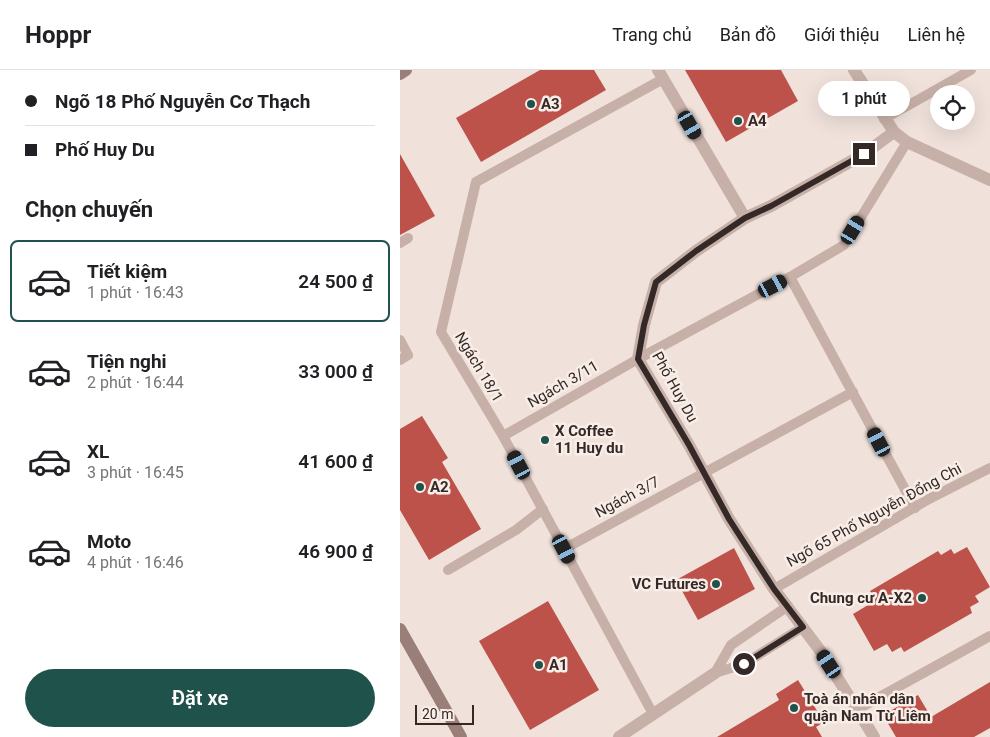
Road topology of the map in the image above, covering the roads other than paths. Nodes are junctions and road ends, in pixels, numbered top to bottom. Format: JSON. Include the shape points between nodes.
{"nodes":[{"id":1,"x":406,"y":70,"type":"edge"},
{"id":2,"x":854,"y":70,"type":"edge"},
{"id":3,"x":971,"y":70,"type":"edge"},
{"id":4,"x":400,"y":74,"type":"edge"},
{"id":5,"x":661,"y":74,"type":"edge"},
{"id":6,"x":884,"y":119,"type":"junction"},
{"id":7,"x":894,"y":132,"type":"junction"},
{"id":8,"x":907,"y":142,"type":"junction"},
{"id":9,"x":990,"y":180,"type":"edge"},
{"id":10,"x":745,"y":218,"type":"junction"},
{"id":11,"x":790,"y":277,"type":"junction"},
{"id":12,"x":400,"y":340,"type":"edge"},
{"id":13,"x":638,"y":359,"type":"junction"},
{"id":14,"x":400,"y":360,"type":"edge"},
{"id":15,"x":853,"y":392,"type":"junction"},
{"id":16,"x":503,"y":436,"type":"junction"},
{"id":17,"x":990,"y":468,"type":"edge"},
{"id":18,"x":704,"y":473,"type":"junction"},
{"id":19,"x":915,"y":508,"type":"junction"},
{"id":20,"x":543,"y":509,"type":"junction"},
{"id":21,"x":564,"y":549,"type":"junction"},
{"id":22,"x":448,"y":570,"type":"dead end"},
{"id":23,"x":774,"y":589,"type":"junction"},
{"id":24,"x":788,"y":606,"type":"junction"},
{"id":25,"x":803,"y":627,"type":"junction"},
{"id":26,"x":400,"y":629,"type":"edge"},
{"id":27,"x":990,"y":636,"type":"edge"},
{"id":28,"x":715,"y":673,"type":"junction"},
{"id":29,"x":858,"y":709,"type":"junction"},
{"id":30,"x":653,"y":714,"type":"junction"},
{"id":31,"x":461,"y":737,"type":"edge"},
{"id":32,"x":619,"y":737,"type":"edge"},
{"id":33,"x":874,"y":737,"type":"edge"}],
"edges":[{"from":1,"to":4,"type":"street"},
{"from":2,"to":6,"type":"street"},
{"from":3,"to":6,"type":"lane"},
{"from":5,"to":10,"type":"street"},
{"from":5,"to":16,"type":"lane","name":"Ngách 18/1","via":[[476,182],[441,332]]},
{"from":6,"to":7,"type":"street"},
{"from":7,"to":8,"type":"street"},
{"from":7,"to":10,"type":"street","name":"Phố Huy Du","via":[[864,154]]},
{"from":8,"to":9,"type":"street"},
{"from":8,"to":11,"type":"lane","name":"Ngách 3/11","via":[[844,245]]},
{"from":10,"to":13,"type":"street","name":"Phố Huy Du","via":[[656,282]]},
{"from":11,"to":13,"type":"lane","name":"Ngách 3/11"},
{"from":11,"to":15,"type":"lane"},
{"from":12,"to":14,"type":"lane","via":[[408,355]]},
{"from":13,"to":16,"type":"lane","name":"Ngách 3/11"},
{"from":13,"to":18,"type":"street","name":"Phố Huy Du"},
{"from":15,"to":18,"type":"lane","name":"Ngách 3/7"},
{"from":15,"to":19,"type":"lane"},
{"from":16,"to":20,"type":"lane","name":"Ngách 18/1"},
{"from":17,"to":19,"type":"lane","name":"Ngõ 65 Phố Nguyễn Đổng Chi"},
{"from":18,"to":21,"type":"lane","name":"Ngách 3/7"},
{"from":18,"to":23,"type":"street","name":"Phố Huy Du"},
{"from":19,"to":23,"type":"lane","name":"Ngõ 65 Phố Nguyễn Đổng Chi"},
{"from":20,"to":21,"type":"lane","name":"Ngách 18/1"},
{"from":20,"to":22,"type":"lane","via":[[516,530]]},
{"from":21,"to":30,"type":"lane","name":"Ngách 18/1"},
{"from":23,"to":24,"type":"street","name":"Phố Huy Du"},
{"from":24,"to":25,"type":"street","name":"Phố Huy Du"},
{"from":24,"to":28,"type":"lane","via":[[731,645]]},
{"from":25,"to":28,"type":"lane","via":[[744,664]]},
{"from":25,"to":29,"type":"street","name":"Phố Huy Du"},
{"from":26,"to":31,"type":"street"},
{"from":27,"to":29,"type":"lane"},
{"from":28,"to":30,"type":"street"},
{"from":29,"to":33,"type":"street","name":"Phố Huy Du"},
{"from":30,"to":32,"type":"street"}]}
